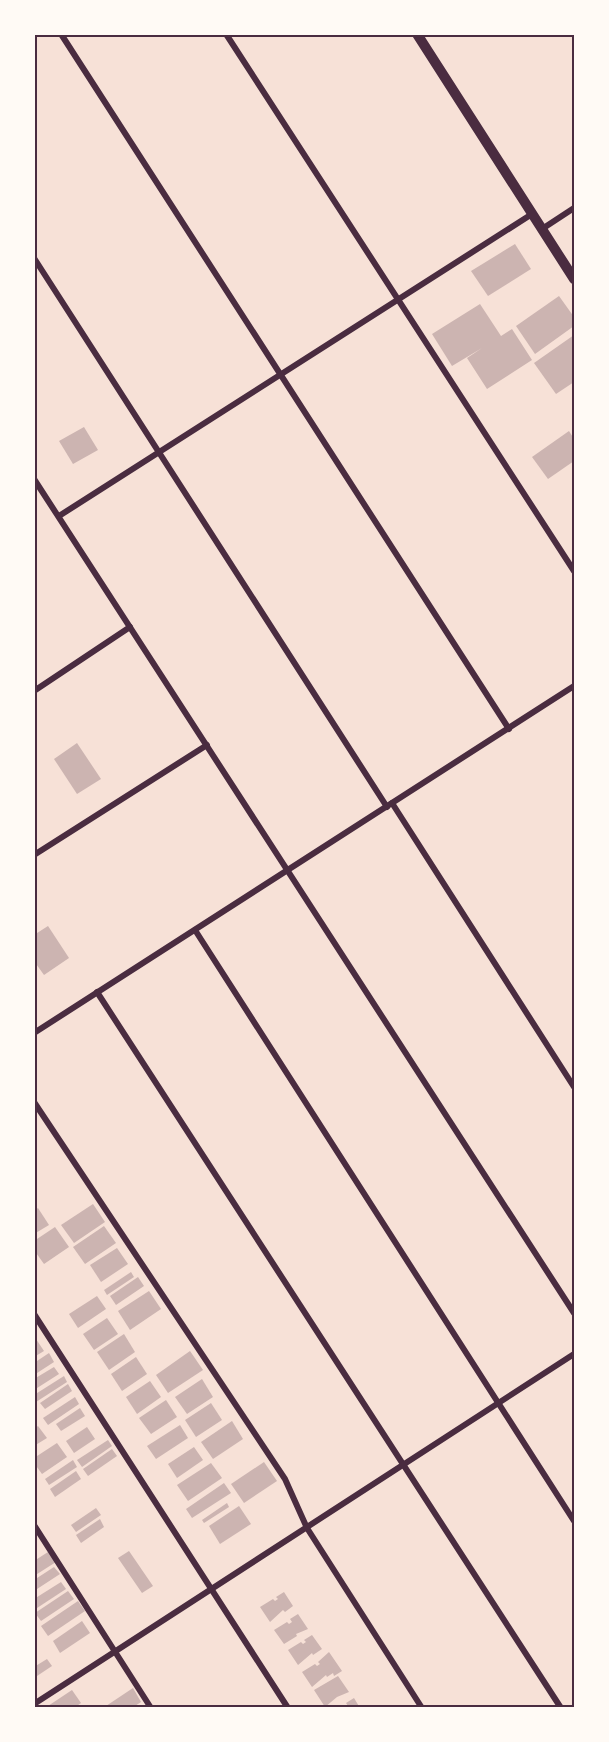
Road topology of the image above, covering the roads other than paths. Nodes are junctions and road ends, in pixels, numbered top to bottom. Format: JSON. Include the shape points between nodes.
{"nodes":[{"id":1,"x":62,"y":34,"type":"edge"},
{"id":2,"x":226,"y":34,"type":"edge"},
{"id":3,"x":417,"y":34,"type":"edge"},
{"id":4,"x":574,"y":207,"type":"edge"},
{"id":5,"x":532,"y":214,"type":"junction"},
{"id":6,"x":542,"y":229,"type":"junction"},
{"id":7,"x":34,"y":258,"type":"edge"},
{"id":8,"x":574,"y":279,"type":"edge"},
{"id":9,"x":398,"y":300,"type":"junction"},
{"id":10,"x":281,"y":375,"type":"junction"},
{"id":11,"x":159,"y":452,"type":"junction"},
{"id":12,"x":34,"y":479,"type":"edge"},
{"id":13,"x":59,"y":516,"type":"junction"},
{"id":14,"x":574,"y":571,"type":"edge"},
{"id":15,"x":130,"y":627,"type":"junction"},
{"id":16,"x":574,"y":686,"type":"edge"},
{"id":17,"x":34,"y":691,"type":"edge"},
{"id":18,"x":509,"y":729,"type":"junction"},
{"id":19,"x":207,"y":745,"type":"junction"},
{"id":20,"x":390,"y":805,"type":"junction"},
{"id":21,"x":34,"y":855,"type":"edge"},
{"id":22,"x":288,"y":870,"type":"junction"},
{"id":23,"x":195,"y":930,"type":"junction"},
{"id":24,"x":98,"y":992,"type":"junction"},
{"id":25,"x":34,"y":1032,"type":"edge"},
{"id":26,"x":574,"y":1087,"type":"edge"},
{"id":27,"x":34,"y":1102,"type":"edge"},
{"id":28,"x":574,"y":1313,"type":"edge"},
{"id":29,"x":34,"y":1314,"type":"edge"},
{"id":30,"x":574,"y":1354,"type":"edge"},
{"id":31,"x":499,"y":1404,"type":"junction"},
{"id":32,"x":404,"y":1465,"type":"junction"},
{"id":33,"x":574,"y":1521,"type":"edge"},
{"id":34,"x":34,"y":1525,"type":"edge"},
{"id":35,"x":307,"y":1528,"type":"junction"},
{"id":36,"x":212,"y":1589,"type":"junction"},
{"id":37,"x":115,"y":1652,"type":"junction"},
{"id":38,"x":34,"y":1704,"type":"edge"},
{"id":39,"x":151,"y":1707,"type":"edge"},
{"id":40,"x":288,"y":1707,"type":"edge"},
{"id":41,"x":422,"y":1707,"type":"edge"},
{"id":42,"x":561,"y":1707,"type":"edge"}],
"edges":[{"from":1,"to":10,"type":"street"},
{"from":2,"to":9,"type":"street"},
{"from":3,"to":5,"type":"street"},
{"from":4,"to":6,"type":"street"},
{"from":5,"to":6,"type":"street"},
{"from":5,"to":9,"type":"street"},
{"from":6,"to":8,"type":"street"},
{"from":7,"to":11,"type":"street"},
{"from":9,"to":10,"type":"street"},
{"from":9,"to":14,"type":"street"},
{"from":10,"to":11,"type":"street"},
{"from":10,"to":18,"type":"street"},
{"from":11,"to":13,"type":"street"},
{"from":11,"to":20,"type":"street"},
{"from":12,"to":13,"type":"street"},
{"from":13,"to":15,"type":"street"},
{"from":15,"to":17,"type":"street"},
{"from":15,"to":19,"type":"street"},
{"from":16,"to":18,"type":"street"},
{"from":18,"to":20,"type":"street"},
{"from":19,"to":21,"type":"street"},
{"from":19,"to":22,"type":"street"},
{"from":20,"to":22,"type":"street"},
{"from":20,"to":26,"type":"street"},
{"from":22,"to":23,"type":"street"},
{"from":22,"to":28,"type":"street"},
{"from":23,"to":24,"type":"street"},
{"from":23,"to":31,"type":"street"},
{"from":24,"to":25,"type":"street"},
{"from":24,"to":32,"type":"street"},
{"from":27,"to":35,"type":"street","via":[[285,1479]]},
{"from":29,"to":36,"type":"street"},
{"from":30,"to":31,"type":"street"},
{"from":31,"to":32,"type":"street"},
{"from":31,"to":33,"type":"street"},
{"from":32,"to":35,"type":"street"},
{"from":32,"to":42,"type":"street"},
{"from":34,"to":37,"type":"street"},
{"from":35,"to":36,"type":"street"},
{"from":35,"to":41,"type":"street"},
{"from":36,"to":37,"type":"street"},
{"from":36,"to":40,"type":"street"},
{"from":37,"to":38,"type":"street"},
{"from":37,"to":39,"type":"street"}]}
